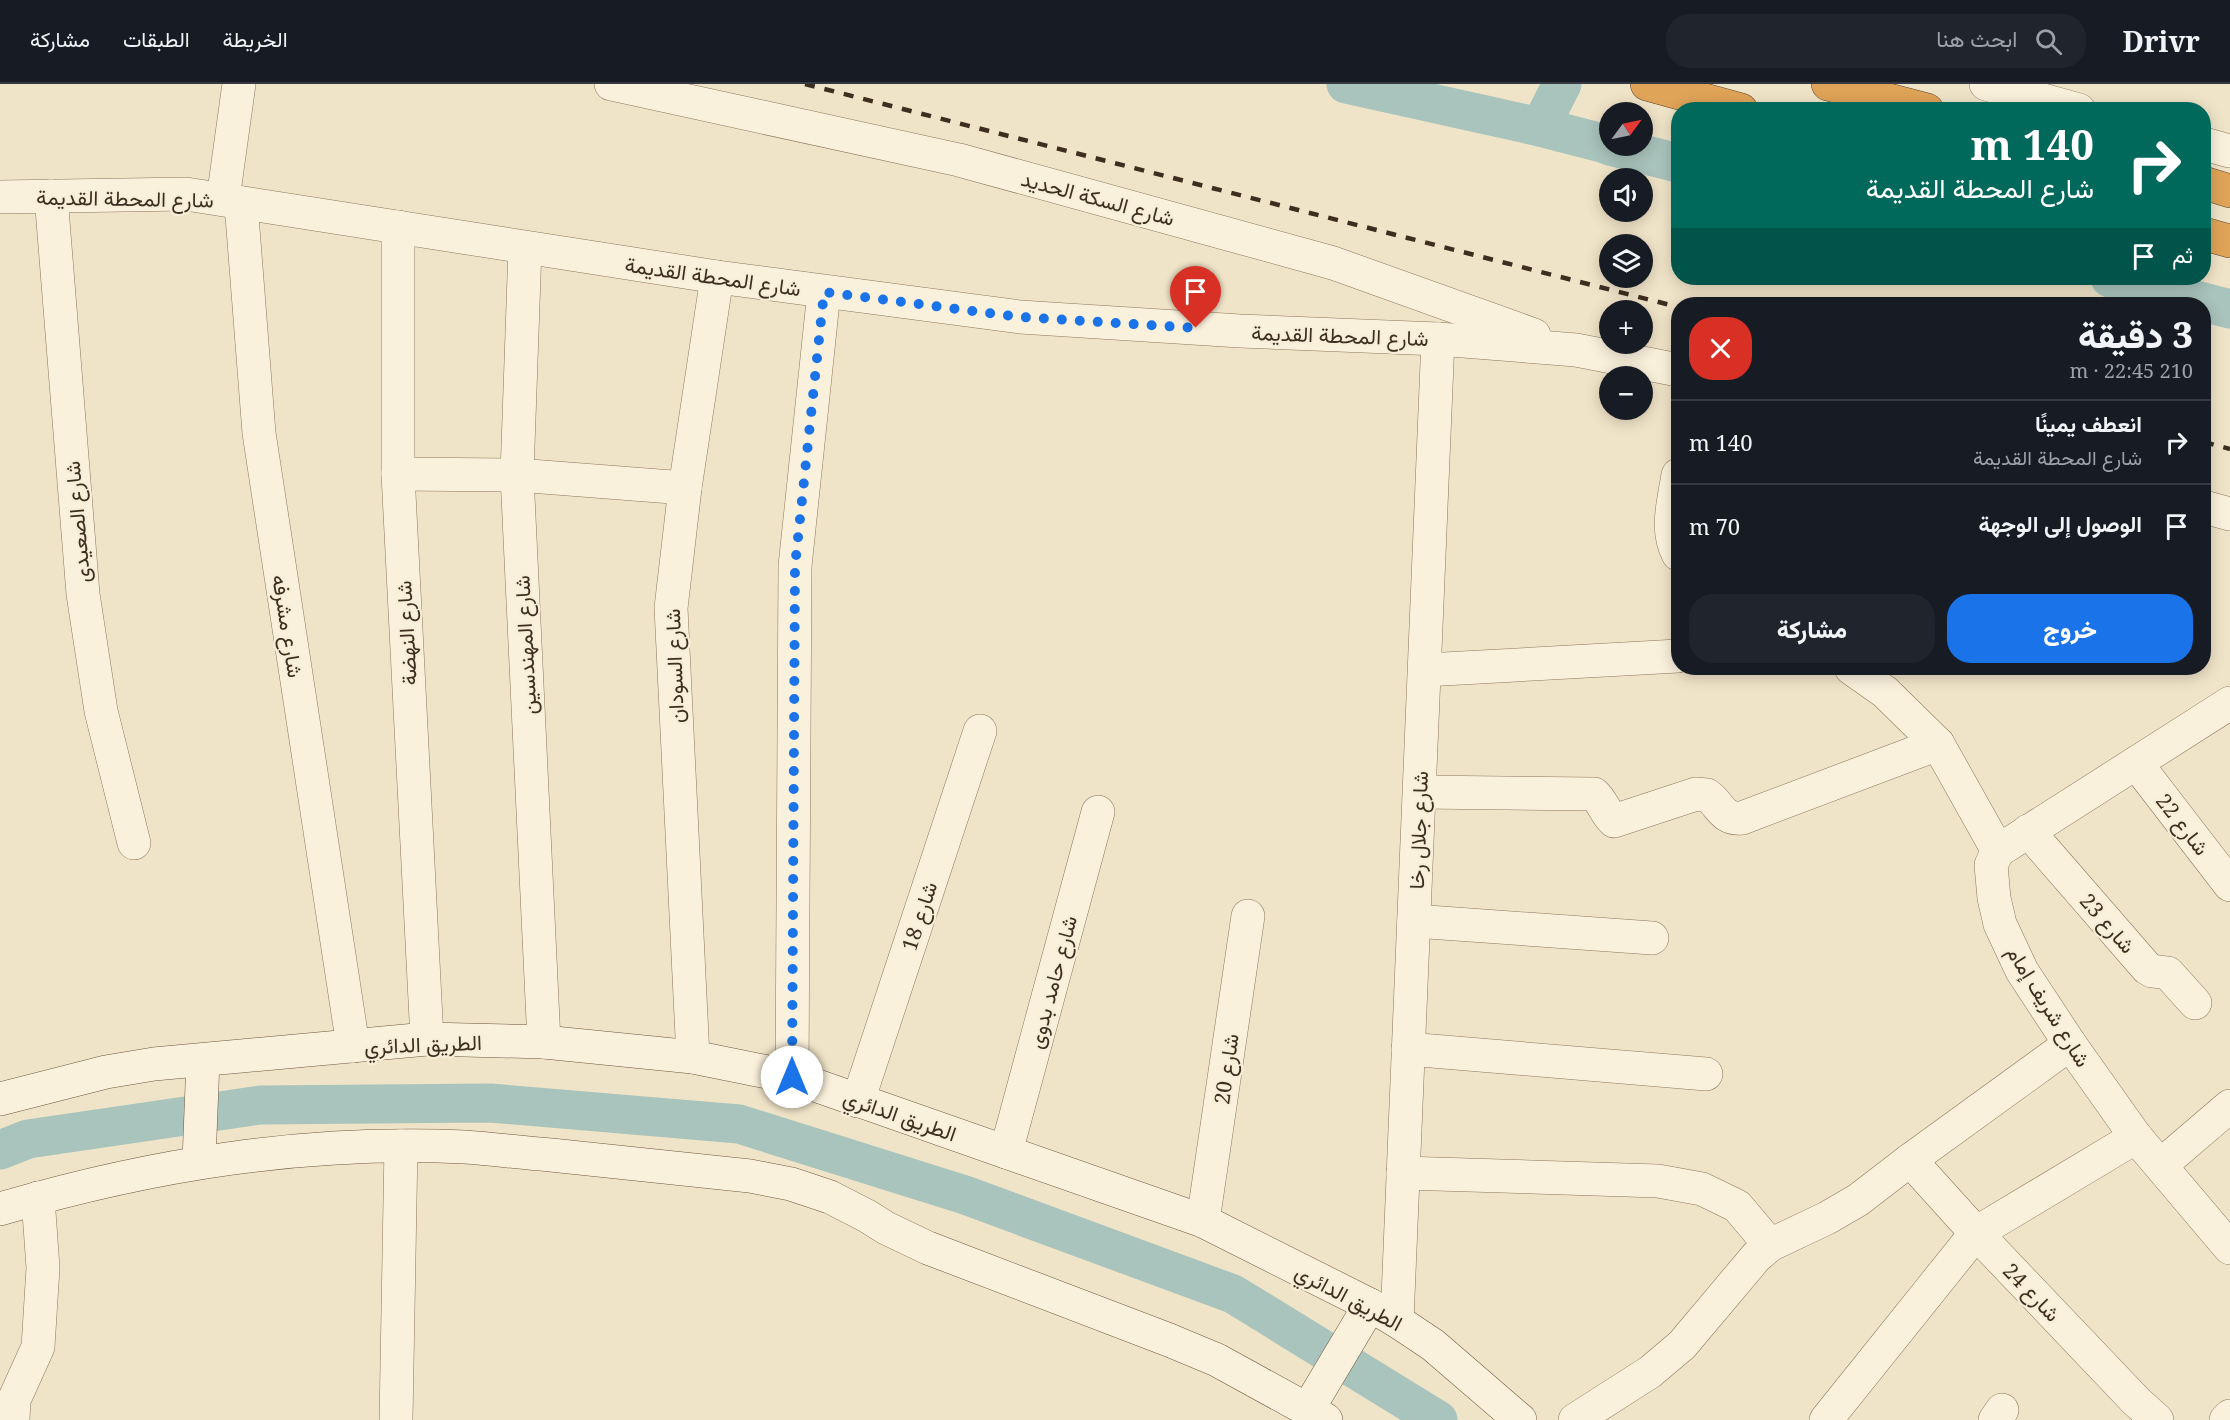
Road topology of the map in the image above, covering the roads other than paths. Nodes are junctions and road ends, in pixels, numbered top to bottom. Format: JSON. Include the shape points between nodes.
{"nodes":[{"id":1,"x":239,"y":84,"type":"edge"},
{"id":2,"x":611,"y":84,"type":"edge"},
{"id":3,"x":1647,"y":84,"type":"edge"},
{"id":4,"x":1828,"y":84,"type":"edge"},
{"id":5,"x":1986,"y":84,"type":"edge"},
{"id":6,"x":1712,"y":102,"type":"edge"},
{"id":7,"x":1897,"y":102,"type":"edge"},
{"id":8,"x":2050,"y":102,"type":"edge"},
{"id":9,"x":2211,"y":146,"type":"edge"},
{"id":10,"x":2230,"y":151,"type":"edge"},
{"id":11,"x":2211,"y":185,"type":"edge"},
{"id":12,"x":2230,"y":191,"type":"edge"},
{"id":13,"x":51,"y":196,"type":"junction"},
{"id":14,"x":0,"y":197,"type":"edge"},
{"id":15,"x":232,"y":201,"type":"junction"},
{"id":16,"x":398,"y":227,"type":"junction"},
{"id":17,"x":2211,"y":236,"type":"edge"},
{"id":18,"x":2230,"y":241,"type":"edge"},
{"id":19,"x":525,"y":248,"type":"junction"},
{"id":20,"x":717,"y":277,"type":"junction"},
{"id":21,"x":824,"y":292,"type":"junction"},
{"id":22,"x":1438,"y":339,"type":"junction"},
{"id":23,"x":1575,"y":350,"type":"junction"},
{"id":24,"x":1671,"y":369,"type":"edge"},
{"id":25,"x":398,"y":474,"type":"junction"},
{"id":26,"x":517,"y":475,"type":"junction"},
{"id":27,"x":685,"y":488,"type":"junction"},
{"id":28,"x":2211,"y":509,"type":"edge"},
{"id":29,"x":2230,"y":514,"type":"edge"},
{"id":30,"x":1671,"y":656,"type":"edge"},
{"id":31,"x":1425,"y":670,"type":"junction"},
{"id":32,"x":1861,"y":675,"type":"edge"},
{"id":33,"x":2230,"y":703,"type":"edge"},
{"id":34,"x":980,"y":731,"type":"dead end"},
{"id":35,"x":1938,"y":744,"type":"junction"},
{"id":36,"x":2136,"y":763,"type":"junction"},
{"id":37,"x":1420,"y":792,"type":"junction"},
{"id":38,"x":1098,"y":812,"type":"dead end"},
{"id":39,"x":2028,"y":831,"type":"junction"},
{"id":40,"x":134,"y":843,"type":"dead end"},
{"id":41,"x":1998,"y":851,"type":"junction"},
{"id":42,"x":2230,"y":885,"type":"edge"},
{"id":43,"x":1248,"y":916,"type":"dead end"},
{"id":44,"x":1414,"y":921,"type":"junction"},
{"id":45,"x":1652,"y":938,"type":"dead end"},
{"id":46,"x":2195,"y":1004,"type":"dead end"},
{"id":47,"x":427,"y":1039,"type":"junction"},
{"id":48,"x":544,"y":1042,"type":"junction"},
{"id":49,"x":2070,"y":1044,"type":"junction"},
{"id":50,"x":353,"y":1047,"type":"junction"},
{"id":51,"x":1408,"y":1049,"type":"junction"},
{"id":52,"x":693,"y":1057,"type":"junction"},
{"id":53,"x":203,"y":1060,"type":"junction"},
{"id":54,"x":1706,"y":1074,"type":"dead end"},
{"id":55,"x":792,"y":1077,"type":"junction"},
{"id":56,"x":0,"y":1099,"type":"edge"},
{"id":57,"x":858,"y":1101,"type":"junction"},
{"id":58,"x":2230,"y":1106,"type":"edge"},
{"id":59,"x":2136,"y":1137,"type":"junction"},
{"id":60,"x":401,"y":1146,"type":"junction"},
{"id":61,"x":1006,"y":1152,"type":"junction"},
{"id":62,"x":1910,"y":1160,"type":"junction"},
{"id":63,"x":199,"y":1161,"type":"junction"},
{"id":64,"x":2161,"y":1165,"type":"junction"},
{"id":65,"x":1403,"y":1173,"type":"junction"},
{"id":66,"x":38,"y":1198,"type":"junction"},
{"id":67,"x":0,"y":1209,"type":"edge"},
{"id":68,"x":1203,"y":1221,"type":"junction"},
{"id":69,"x":2224,"y":1227,"type":"edge"},
{"id":70,"x":1976,"y":1233,"type":"junction"},
{"id":71,"x":1770,"y":1245,"type":"junction"},
{"id":72,"x":1384,"y":1313,"type":"junction"},
{"id":73,"x":1317,"y":1415,"type":"edge"},
{"id":74,"x":2230,"y":1416,"type":"edge"},
{"id":75,"x":13,"y":1420,"type":"edge"},
{"id":76,"x":396,"y":1420,"type":"edge"},
{"id":77,"x":1520,"y":1420,"type":"edge"},
{"id":78,"x":1575,"y":1420,"type":"edge"},
{"id":79,"x":1826,"y":1420,"type":"edge"},
{"id":80,"x":2157,"y":1420,"type":"edge"},
{"id":81,"x":2226,"y":1420,"type":"edge"}],
"edges":[{"from":1,"to":15,"type":"street","name":"شارع مشرفه"},
{"from":2,"to":23,"type":"street","name":"شارع السكة الحديد","via":[[959,160],[1333,263]]},
{"from":3,"to":6,"type":"highway"},
{"from":4,"to":7,"type":"highway"},
{"from":5,"to":8,"type":"street"},
{"from":9,"to":10,"type":"street"},
{"from":11,"to":12,"type":"highway"},
{"from":13,"to":14,"type":"street","name":"شارع المحطة القديمة"},
{"from":13,"to":15,"type":"street","name":"شارع المحطة القديمة","via":[[186,194]]},
{"from":13,"to":40,"type":"street","name":"شارع الصعيدى","via":[[82,594],[101,711]]},
{"from":15,"to":16,"type":"street","name":"شارع المحطة القديمة"},
{"from":15,"to":50,"type":"street","name":"شارع مشرفه","via":[[258,433]]},
{"from":16,"to":19,"type":"street","name":"شارع المحطة القديمة"},
{"from":16,"to":25,"type":"street","name":"شارع النهضة"},
{"from":17,"to":18,"type":"highway"},
{"from":19,"to":20,"type":"street","name":"شارع المحطة القديمة"},
{"from":19,"to":26,"type":"street","name":"شارع المهندسين"},
{"from":20,"to":21,"type":"street","name":"شارع المحطة القديمة"},
{"from":20,"to":27,"type":"street","name":"شارع السودان"},
{"from":21,"to":22,"type":"street","name":"شارع المحطة القديمة","via":[[1020,317]]},
{"from":21,"to":55,"type":"street","via":[[794,573]]},
{"from":22,"to":23,"type":"street","name":"شارع المحطة القديمة"},
{"from":22,"to":31,"type":"street","name":"شارع جلال رخا"},
{"from":23,"to":24,"type":"street","name":"شارع المحطة القديمة"},
{"from":25,"to":26,"type":"street"},
{"from":25,"to":47,"type":"street","name":"شارع النهضة"},
{"from":26,"to":27,"type":"street"},
{"from":26,"to":48,"type":"street","name":"شارع المهندسين"},
{"from":27,"to":52,"type":"street","name":"شارع السودان","via":[[671,625]]},
{"from":28,"to":29,"type":"street"},
{"from":30,"to":31,"type":"street"},
{"from":31,"to":37,"type":"street","name":"شارع جلال رخا"},
{"from":32,"to":35,"type":"street","via":[[1885,692]]},
{"from":33,"to":36,"type":"street"},
{"from":34,"to":57,"type":"street","name":"شارع 18"},
{"from":35,"to":37,"type":"street","via":[[1733,819],[1707,795],[1696,794],[1614,821],[1594,794]]},
{"from":35,"to":41,"type":"street"},
{"from":36,"to":39,"type":"street"},
{"from":36,"to":42,"type":"street","name":"شارع 22"},
{"from":37,"to":44,"type":"street","name":"شارع جلال رخا"},
{"from":38,"to":61,"type":"street","name":"شارع حامد بدوى"},
{"from":39,"to":41,"type":"street"},
{"from":39,"to":46,"type":"street","name":"شارع 23","via":[[2147,968],[2168,973]]},
{"from":41,"to":49,"type":"street","name":"شارع شريف إمام","via":[[1991,865],[2000,924],[2022,971]]},
{"from":43,"to":68,"type":"street","name":"شارع 20"},
{"from":44,"to":45,"type":"street"},
{"from":44,"to":51,"type":"street","name":"شارع جلال رخا"},
{"from":47,"to":48,"type":"street","name":"الطريق الدائري"},
{"from":47,"to":50,"type":"street","name":"الطريق الدائري"},
{"from":48,"to":52,"type":"street","name":"الطريق الدائري"},
{"from":49,"to":59,"type":"street","name":"شارع شريف إمام"},
{"from":49,"to":62,"type":"street"},
{"from":50,"to":53,"type":"street","name":"الطريق الدائري"},
{"from":51,"to":54,"type":"street"},
{"from":51,"to":65,"type":"street","name":"شارع جلال رخا"},
{"from":52,"to":55,"type":"street","name":"الطريق الدائري"},
{"from":53,"to":56,"type":"street","name":"الطريق الدائري","via":[[106,1072]]},
{"from":53,"to":63,"type":"street"},
{"from":55,"to":57,"type":"street","name":"الطريق الدائري"},
{"from":57,"to":61,"type":"street","name":"الطريق الدائري"},
{"from":58,"to":64,"type":"street"},
{"from":59,"to":64,"type":"street","name":"شارع شريف إمام"},
{"from":59,"to":70,"type":"street"},
{"from":60,"to":63,"type":"street","via":[[288,1150]]},
{"from":60,"to":73,"type":"street","via":[[550,1155],[750,1176],[790,1184],[830,1197],[928,1248],[1217,1360]]},
{"from":60,"to":76,"type":"street"},
{"from":61,"to":68,"type":"street","name":"الطريق الدائري"},
{"from":62,"to":70,"type":"street","name":"شارع 24"},
{"from":62,"to":71,"type":"street","via":[[1858,1200]]},
{"from":63,"to":66,"type":"street"},
{"from":64,"to":69,"type":"street","name":"شارع شريف إمام"},
{"from":65,"to":71,"type":"street","via":[[1658,1181],[1702,1189],[1737,1206]]},
{"from":65,"to":72,"type":"street","name":"شارع جلال رخا"},
{"from":66,"to":67,"type":"street"},
{"from":66,"to":75,"type":"street","via":[[43,1268],[38,1347],[14,1400]]},
{"from":68,"to":72,"type":"street","name":"الطريق الدائري"},
{"from":70,"to":79,"type":"street"},
{"from":70,"to":80,"type":"street","name":"شارع 24"},
{"from":71,"to":78,"type":"street","via":[[1668,1358]]},
{"from":72,"to":73,"type":"street"},
{"from":72,"to":77,"type":"street","name":"الطريق الدائري","via":[[1433,1345]]},
{"from":74,"to":81,"type":"street"}]}
